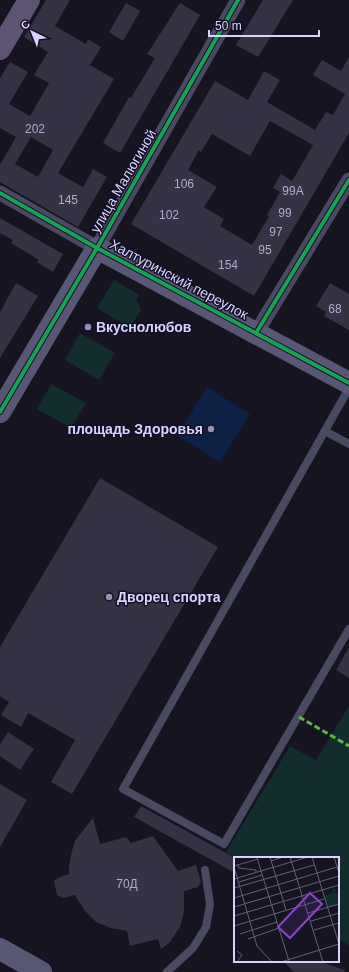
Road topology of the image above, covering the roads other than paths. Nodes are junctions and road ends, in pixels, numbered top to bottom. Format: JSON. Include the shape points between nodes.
{"nodes":[{"id":1,"x":29,"y":0,"type":"edge"},
{"id":2,"x":238,"y":0,"type":"edge"},
{"id":3,"x":0,"y":49,"type":"edge"},
{"id":4,"x":349,"y":180,"type":"edge"},
{"id":5,"x":0,"y":193,"type":"edge"},
{"id":6,"x":97,"y":248,"type":"junction"},
{"id":7,"x":256,"y":332,"type":"junction"},
{"id":8,"x":349,"y":383,"type":"edge"},
{"id":9,"x":349,"y":388,"type":"edge"},
{"id":10,"x":0,"y":412,"type":"edge"},
{"id":11,"x":325,"y":430,"type":"junction"},
{"id":12,"x":349,"y":444,"type":"edge"},
{"id":13,"x":349,"y":629,"type":"edge"},
{"id":14,"x":205,"y":870,"type":"dead end"},
{"id":15,"x":0,"y":949,"type":"edge"},
{"id":16,"x":35,"y":970,"type":"edge"},
{"id":17,"x":167,"y":972,"type":"edge"}],
"edges":[{"from":1,"to":3,"type":"main road"},
{"from":2,"to":6,"type":"street","name":"улица Малюгиной"},
{"from":4,"to":7,"type":"street"},
{"from":5,"to":6,"type":"street","name":"Халтуринский переулок"},
{"from":6,"to":7,"type":"street","name":"Халтуринский переулок"},
{"from":6,"to":10,"type":"street","name":"улица Малюгиной"},
{"from":7,"to":8,"type":"street","name":"Халтуринский переулок"},
{"from":9,"to":11,"type":"lane"},
{"from":11,"to":12,"type":"lane"},
{"from":11,"to":13,"type":"lane","via":[[124,789],[224,844]]},
{"from":14,"to":17,"type":"lane","via":[[210,904],[206,926],[193,948]]},
{"from":15,"to":16,"type":"street"}]}
